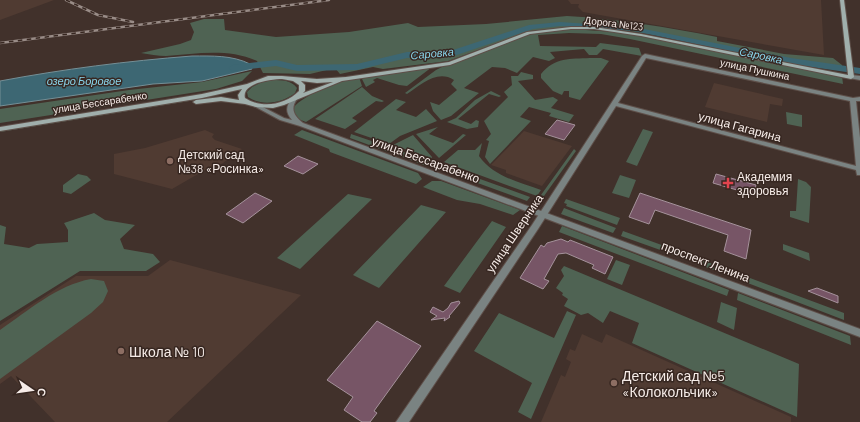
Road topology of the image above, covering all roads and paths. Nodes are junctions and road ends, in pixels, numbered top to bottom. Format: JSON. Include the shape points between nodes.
{"nodes":[{"id":1,"x":842,"y":0,"type":"edge"},
{"id":2,"x":645,"y":56,"type":"joint"},
{"id":3,"x":851,"y":77,"type":"junction"},
{"id":4,"x":860,"y":78,"type":"edge"},
{"id":5,"x":292,"y":79,"type":"junction"},
{"id":6,"x":346,"y":79,"type":"junction"},
{"id":7,"x":250,"y":84,"type":"junction"},
{"id":8,"x":295,"y":98,"type":"junction"},
{"id":9,"x":857,"y":100,"type":"edge"},
{"id":10,"x":245,"y":102,"type":"junction"},
{"id":11,"x":614,"y":104,"type":"junction"},
{"id":12,"x":255,"y":105,"type":"junction"},
{"id":13,"x":289,"y":108,"type":"junction"},
{"id":14,"x":269,"y":114,"type":"junction"},
{"id":15,"x":302,"y":124,"type":"junction"},
{"id":16,"x":0,"y":129,"type":"edge"},
{"id":17,"x":0,"y":132,"type":"edge"},
{"id":18,"x":860,"y":169,"type":"edge"},
{"id":19,"x":860,"y":173,"type":"edge"},
{"id":20,"x":543,"y":214,"type":"junction"},
{"id":21,"x":860,"y":333,"type":"edge"},
{"id":22,"x":402,"y":422,"type":"edge"}],
"edges":[{"from":1,"to":3,"type":"main road"},
{"from":2,"to":9,"type":"street","name":"улица Пушкина"},
{"from":2,"to":11,"type":"street","name":"улица Шверника"},
{"from":3,"to":4,"type":"street","name":"Дорога №123"},
{"from":3,"to":6,"type":"main road","name":"Дорога №123","via":[[641,35],[594,28],[571,28],[529,33],[450,63]]},
{"from":5,"to":6,"type":"main road","name":"Дорога №123"},
{"from":5,"to":7,"type":"main road","name":"улица Бессарабенко","via":[[268,78]]},
{"from":5,"to":8,"type":"main road","via":[[303,88]]},
{"from":6,"to":8,"type":"main road","name":"Дорога №123"},
{"from":7,"to":10,"type":"main road","via":[[241,95]]},
{"from":7,"to":16,"type":"main road","name":"улица Бессарабенко","via":[[202,96]]},
{"from":8,"to":12,"type":"main road","name":"Дорога №123","via":[[276,105]]},
{"from":8,"to":13,"type":"street"},
{"from":9,"to":18,"type":"street"},
{"from":10,"to":12,"type":"main road","name":"улица Бессарабенко"},
{"from":10,"to":17,"type":"main road","name":"улица Бессарабенко","via":[[208,100]]},
{"from":11,"to":18,"type":"street","name":"улица Гагарина"},
{"from":11,"to":20,"type":"street","name":"улица Шверника"},
{"from":12,"to":14,"type":"street","name":"улица Бессарабенко"},
{"from":13,"to":14,"type":"street","via":[[280,113]]},
{"from":13,"to":15,"type":"street","name":"улица Бессарабенко","via":[[294,120]]},
{"from":14,"to":15,"type":"street","name":"улица Бессарабенко","via":[[295,124]]},
{"from":15,"to":20,"type":"street","name":"улица Бессарабенко"},
{"from":18,"to":19,"type":"street"},
{"from":20,"to":21,"type":"street","name":"проспект Ленина"},
{"from":20,"to":22,"type":"street","name":"улица Шверника"}]}
